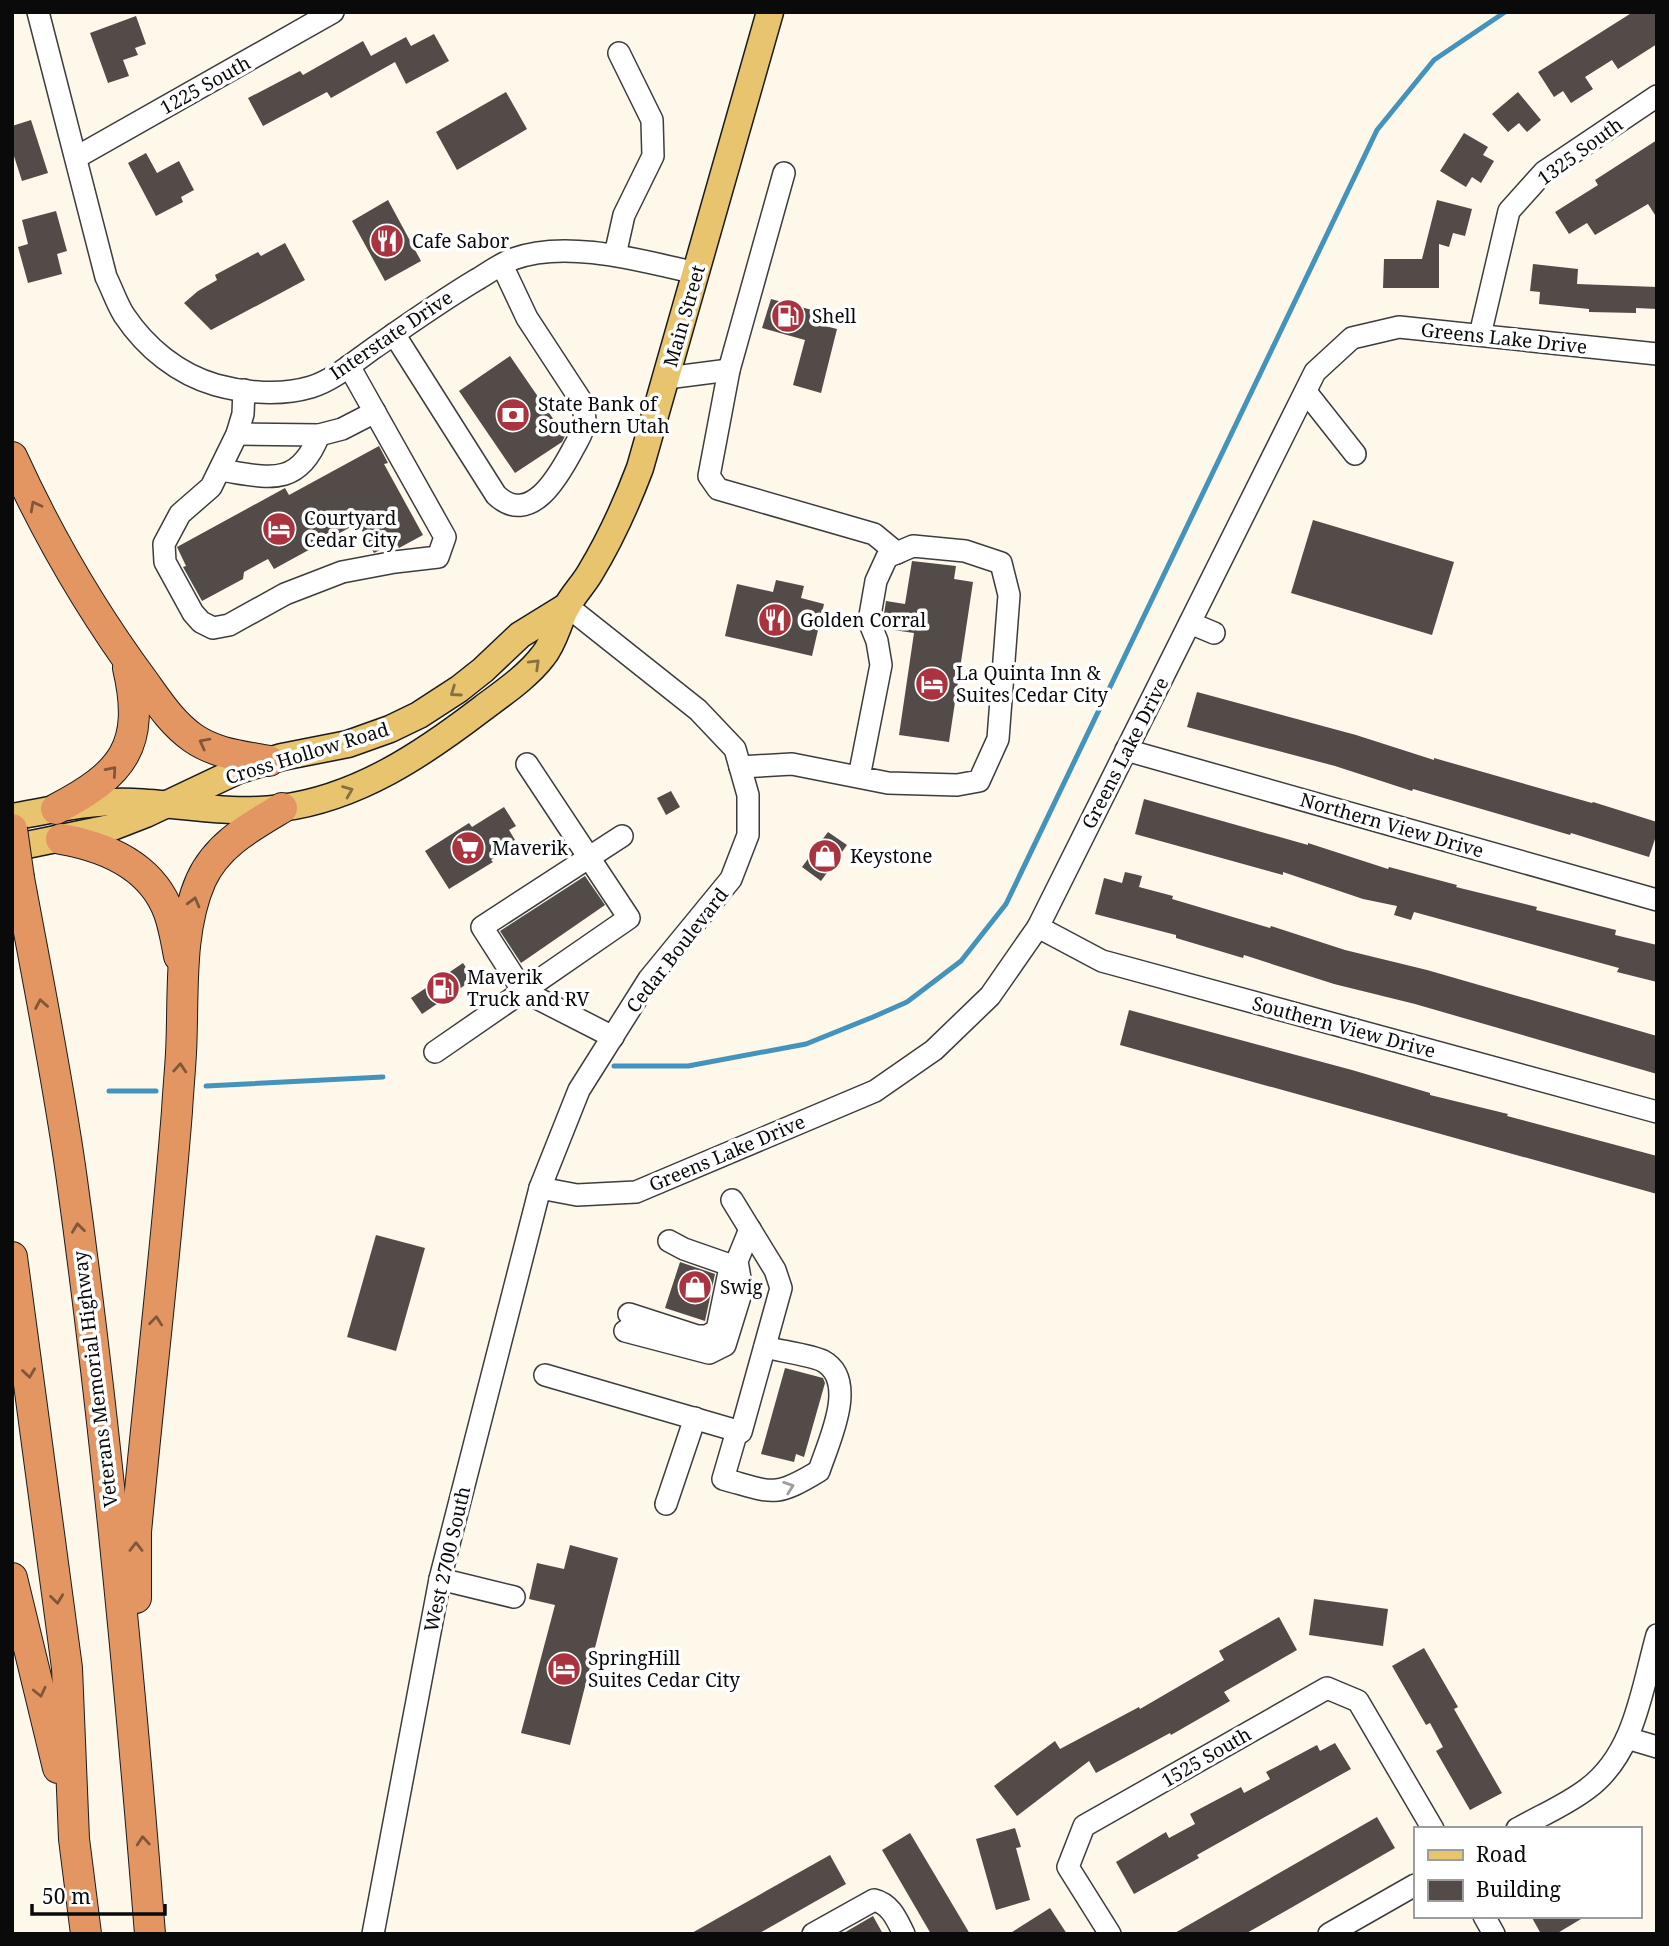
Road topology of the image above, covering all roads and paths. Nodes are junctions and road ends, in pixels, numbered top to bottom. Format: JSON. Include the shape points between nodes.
{"nodes":[{"id":1,"x":38,"y":12,"type":"edge"},
{"id":2,"x":333,"y":12,"type":"edge"},
{"id":3,"x":770,"y":12,"type":"edge"},
{"id":4,"x":619,"y":53,"type":"dead end"},
{"id":5,"x":1657,"y":96,"type":"edge"},
{"id":6,"x":77,"y":157,"type":"junction"},
{"id":7,"x":784,"y":173,"type":"dead end"},
{"id":8,"x":615,"y":255,"type":"junction"},
{"id":9,"x":502,"y":265,"type":"junction"},
{"id":10,"x":696,"y":273,"type":"junction"},
{"id":11,"x":394,"y":334,"type":"junction"},
{"id":12,"x":1480,"y":335,"type":"junction"},
{"id":13,"x":1657,"y":354,"type":"edge"},
{"id":14,"x":349,"y":366,"type":"junction"},
{"id":15,"x":729,"y":370,"type":"junction"},
{"id":16,"x":667,"y":378,"type":"junction"},
{"id":17,"x":244,"y":390,"type":"junction"},
{"id":18,"x":1306,"y":392,"type":"junction"},
{"id":19,"x":375,"y":412,"type":"junction"},
{"id":20,"x":237,"y":434,"type":"junction"},
{"id":21,"x":319,"y":435,"type":"junction"},
{"id":22,"x":1355,"y":454,"type":"dead end"},
{"id":23,"x":12,"y":457,"type":"edge"},
{"id":24,"x":220,"y":470,"type":"junction"},
{"id":25,"x":897,"y":553,"type":"junction"},
{"id":26,"x":567,"y":606,"type":"junction"},
{"id":27,"x":1190,"y":623,"type":"junction"},
{"id":28,"x":1214,"y":633,"type":"dead end"},
{"id":29,"x":126,"y":659,"type":"junction"},
{"id":30,"x":1126,"y":750,"type":"junction"},
{"id":31,"x":269,"y":761,"type":"junction"},
{"id":32,"x":527,"y":764,"type":"dead end"},
{"id":33,"x":740,"y":767,"type":"junction"},
{"id":34,"x":859,"y":777,"type":"junction"},
{"id":35,"x":166,"y":805,"type":"junction"},
{"id":36,"x":282,"y":808,"type":"junction"},
{"id":37,"x":56,"y":809,"type":"junction"},
{"id":38,"x":12,"y":817,"type":"edge"},
{"id":39,"x":12,"y":829,"type":"edge"},
{"id":40,"x":622,"y":836,"type":"dead end"},
{"id":41,"x":61,"y":839,"type":"junction"},
{"id":42,"x":12,"y":848,"type":"edge"},
{"id":43,"x":589,"y":858,"type":"junction"},
{"id":44,"x":1657,"y":900,"type":"edge"},
{"id":45,"x":1038,"y":927,"type":"junction"},
{"id":46,"x":183,"y":970,"type":"junction"},
{"id":47,"x":523,"y":991,"type":"junction"},
{"id":48,"x":613,"y":1037,"type":"junction"},
{"id":49,"x":435,"y":1052,"type":"dead end"},
{"id":50,"x":1657,"y":1112,"type":"edge"},
{"id":51,"x":540,"y":1188,"type":"junction"},
{"id":52,"x":732,"y":1200,"type":"dead end"},
{"id":53,"x":750,"y":1229,"type":"junction"},
{"id":54,"x":669,"y":1241,"type":"dead end"},
{"id":55,"x":12,"y":1257,"type":"edge"},
{"id":56,"x":732,"y":1263,"type":"junction"},
{"id":57,"x":627,"y":1323,"type":"dead end"},
{"id":58,"x":765,"y":1347,"type":"junction"},
{"id":59,"x":545,"y":1375,"type":"dead end"},
{"id":60,"x":695,"y":1418,"type":"junction"},
{"id":61,"x":737,"y":1431,"type":"junction"},
{"id":62,"x":666,"y":1504,"type":"dead end"},
{"id":63,"x":12,"y":1578,"type":"edge"},
{"id":64,"x":440,"y":1579,"type":"junction"},
{"id":65,"x":514,"y":1597,"type":"dead end"},
{"id":66,"x":1657,"y":1635,"type":"edge"},
{"id":67,"x":1628,"y":1738,"type":"junction"},
{"id":68,"x":1657,"y":1747,"type":"edge"},
{"id":69,"x":137,"y":1763,"type":"junction"},
{"id":70,"x":1432,"y":1827,"type":"edge"},
{"id":71,"x":1521,"y":1827,"type":"edge"},
{"id":72,"x":74,"y":1839,"type":"junction"},
{"id":73,"x":1414,"y":1886,"type":"edge"},
{"id":74,"x":1485,"y":1918,"type":"edge"},
{"id":75,"x":86,"y":1934,"type":"edge"},
{"id":76,"x":150,"y":1934,"type":"edge"},
{"id":77,"x":373,"y":1934,"type":"edge"},
{"id":78,"x":813,"y":1934,"type":"edge"},
{"id":79,"x":904,"y":1934,"type":"edge"},
{"id":80,"x":1110,"y":1934,"type":"edge"},
{"id":81,"x":1329,"y":1934,"type":"edge"},
{"id":82,"x":1494,"y":1934,"type":"edge"}],
"edges":[{"from":1,"to":6,"type":"street","name":"Interstate Drive"},
{"from":2,"to":6,"type":"street","name":"1225 South"},
{"from":3,"to":10,"type":"main road","name":"Main Street"},
{"from":4,"to":8,"type":"street","via":[[652,120],[653,156],[624,215]]},
{"from":5,"to":12,"type":"street","name":"1325 South","via":[[1544,172],[1509,211]]},
{"from":6,"to":17,"type":"street","name":"Interstate Drive","via":[[106,277],[124,314],[172,364],[201,380]]},
{"from":7,"to":15,"type":"street"},
{"from":8,"to":9,"type":"street","name":"Interstate Drive","via":[[541,251]]},
{"from":8,"to":10,"type":"street","name":"Interstate Drive"},
{"from":9,"to":11,"type":"street","name":"Interstate Drive"},
{"from":9,"to":11,"type":"street","via":[[527,318],[584,412],[582,431],[555,483],[544,493],[514,505],[496,495]]},
{"from":10,"to":16,"type":"main road","name":"Main Street"},
{"from":11,"to":14,"type":"street","name":"Interstate Drive"},
{"from":12,"to":13,"type":"street","name":"Greens Lake Drive"},
{"from":12,"to":18,"type":"street","name":"Greens Lake Drive","via":[[1399,327],[1352,338],[1315,372]]},
{"from":14,"to":17,"type":"street","name":"Interstate Drive","via":[[312,386],[284,392]]},
{"from":14,"to":19,"type":"street"},
{"from":15,"to":16,"type":"street"},
{"from":15,"to":25,"type":"street","via":[[709,477],[718,489],[874,534]]},
{"from":16,"to":26,"type":"main road","name":"Main Street","via":[[622,514]]},
{"from":17,"to":20,"type":"street"},
{"from":18,"to":22,"type":"street"},
{"from":18,"to":27,"type":"street","name":"Greens Lake Drive"},
{"from":19,"to":21,"type":"street"},
{"from":19,"to":24,"type":"street","via":[[445,537],[438,557],[342,572],[285,594],[229,625],[213,628],[193,613],[165,562],[164,544],[180,514],[206,493]]},
{"from":20,"to":21,"type":"street"},
{"from":20,"to":24,"type":"street"},
{"from":21,"to":24,"type":"street","via":[[309,458],[283,474],[269,477]]},
{"from":29,"to":23,"type":"highway","one_way":true,"via":[[61,553]]},
{"from":25,"to":34,"type":"street","via":[[887,557],[876,581],[869,621],[881,665]]},
{"from":25,"to":34,"type":"street","via":[[913,546],[965,551],[1001,563],[1009,595],[998,739],[979,781],[957,785],[888,783]]},
{"from":26,"to":31,"type":"main road","name":"Cross Hollow Road","one_way":true,"via":[[520,635],[459,689],[403,723],[348,744]]},
{"from":26,"to":33,"type":"street","name":"Cedar Boulevard","via":[[698,710],[735,749]]},
{"from":36,"to":26,"type":"main road","name":"Cross Hollow Road","one_way":true,"via":[[368,783],[468,720],[544,655]]},
{"from":27,"to":28,"type":"street"},
{"from":27,"to":30,"type":"street","name":"Greens Lake Drive"},
{"from":31,"to":29,"type":"highway","one_way":true,"via":[[227,754],[193,738],[170,718]]},
{"from":37,"to":29,"type":"highway","one_way":true,"via":[[105,779],[125,752],[136,707]]},
{"from":30,"to":44,"type":"street","name":"Northern View Drive"},
{"from":30,"to":45,"type":"street","name":"Greens Lake Drive"},
{"from":31,"to":35,"type":"main road","name":"Cross Hollow Road"},
{"from":32,"to":43,"type":"street"},
{"from":33,"to":34,"type":"street","via":[[792,764]]},
{"from":33,"to":48,"type":"street","name":"Cedar Boulevard","via":[[748,795],[748,835],[732,879],[649,979]]},
{"from":35,"to":36,"type":"main road","name":"Cross Hollow Road","via":[[225,811]]},
{"from":35,"to":37,"type":"main road","name":"Cross Hollow Road","via":[[114,802]]},
{"from":35,"to":41,"type":"main road","name":"Cross Hollow Road","via":[[110,828]]},
{"from":46,"to":36,"type":"highway","one_way":true,"via":[[194,902],[206,870],[234,838]]},
{"from":37,"to":38,"type":"main road","name":"Cross Hollow Road"},
{"from":69,"to":39,"type":"highway","name":"Veterans Memorial Highway","one_way":true,"bridge":true,"via":[[71,1171]]},
{"from":40,"to":43,"type":"street"},
{"from":41,"to":42,"type":"main road","name":"Cross Hollow Road"},
{"from":41,"to":46,"type":"highway","via":[[122,858],[142,873],[165,905]]},
{"from":43,"to":47,"type":"street","via":[[629,918]]},
{"from":43,"to":47,"type":"street","via":[[482,927]]},
{"from":45,"to":50,"type":"street","name":"Southern View Drive","via":[[1102,961]]},
{"from":45,"to":51,"type":"street","name":"Greens Lake Drive","via":[[990,996],[934,1050],[875,1091],[636,1192],[577,1195]]},
{"from":69,"to":46,"type":"highway","one_way":true,"via":[[136,1532],[175,1136]]},
{"from":47,"to":48,"type":"street"},
{"from":47,"to":49,"type":"street"},
{"from":48,"to":51,"type":"street","name":"Cedar Boulevard","via":[[579,1090]]},
{"from":51,"to":64,"type":"street","name":"West 2700 South"},
{"from":52,"to":53,"type":"street"},
{"from":53,"to":56,"type":"street"},
{"from":53,"to":58,"type":"street","via":[[782,1288]]},
{"from":54,"to":56,"type":"street","via":[[684,1250]]},
{"from":55,"to":72,"type":"highway","one_way":true,"via":[[67,1668]]},
{"from":56,"to":57,"type":"street","via":[[717,1330],[707,1336]]},
{"from":58,"to":61,"type":"street","via":[[741,1432]]},
{"from":61,"to":58,"type":"street","one_way":true,"via":[[723,1479],[770,1493],[819,1471],[842,1400],[836,1374],[823,1361]]},
{"from":59,"to":60,"type":"street"},
{"from":60,"to":61,"type":"street"},
{"from":60,"to":62,"type":"street"},
{"from":63,"to":72,"type":"highway","one_way":true},
{"from":64,"to":65,"type":"street"},
{"from":64,"to":77,"type":"street","name":"West 2700 South"},
{"from":66,"to":67,"type":"street"},
{"from":67,"to":68,"type":"street"},
{"from":67,"to":71,"type":"street","via":[[1610,1768],[1586,1790]]},
{"from":76,"to":69,"type":"highway","name":"Veterans Memorial Highway","one_way":true},
{"from":70,"to":80,"type":"street","name":"1525 South","via":[[1358,1701],[1327,1688],[1084,1826],[1068,1867]]},
{"from":72,"to":75,"type":"highway"},
{"from":73,"to":81,"type":"street"},
{"from":74,"to":82,"type":"street"},
{"from":78,"to":79,"type":"street","via":[[874,1900],[892,1912]]}]}
